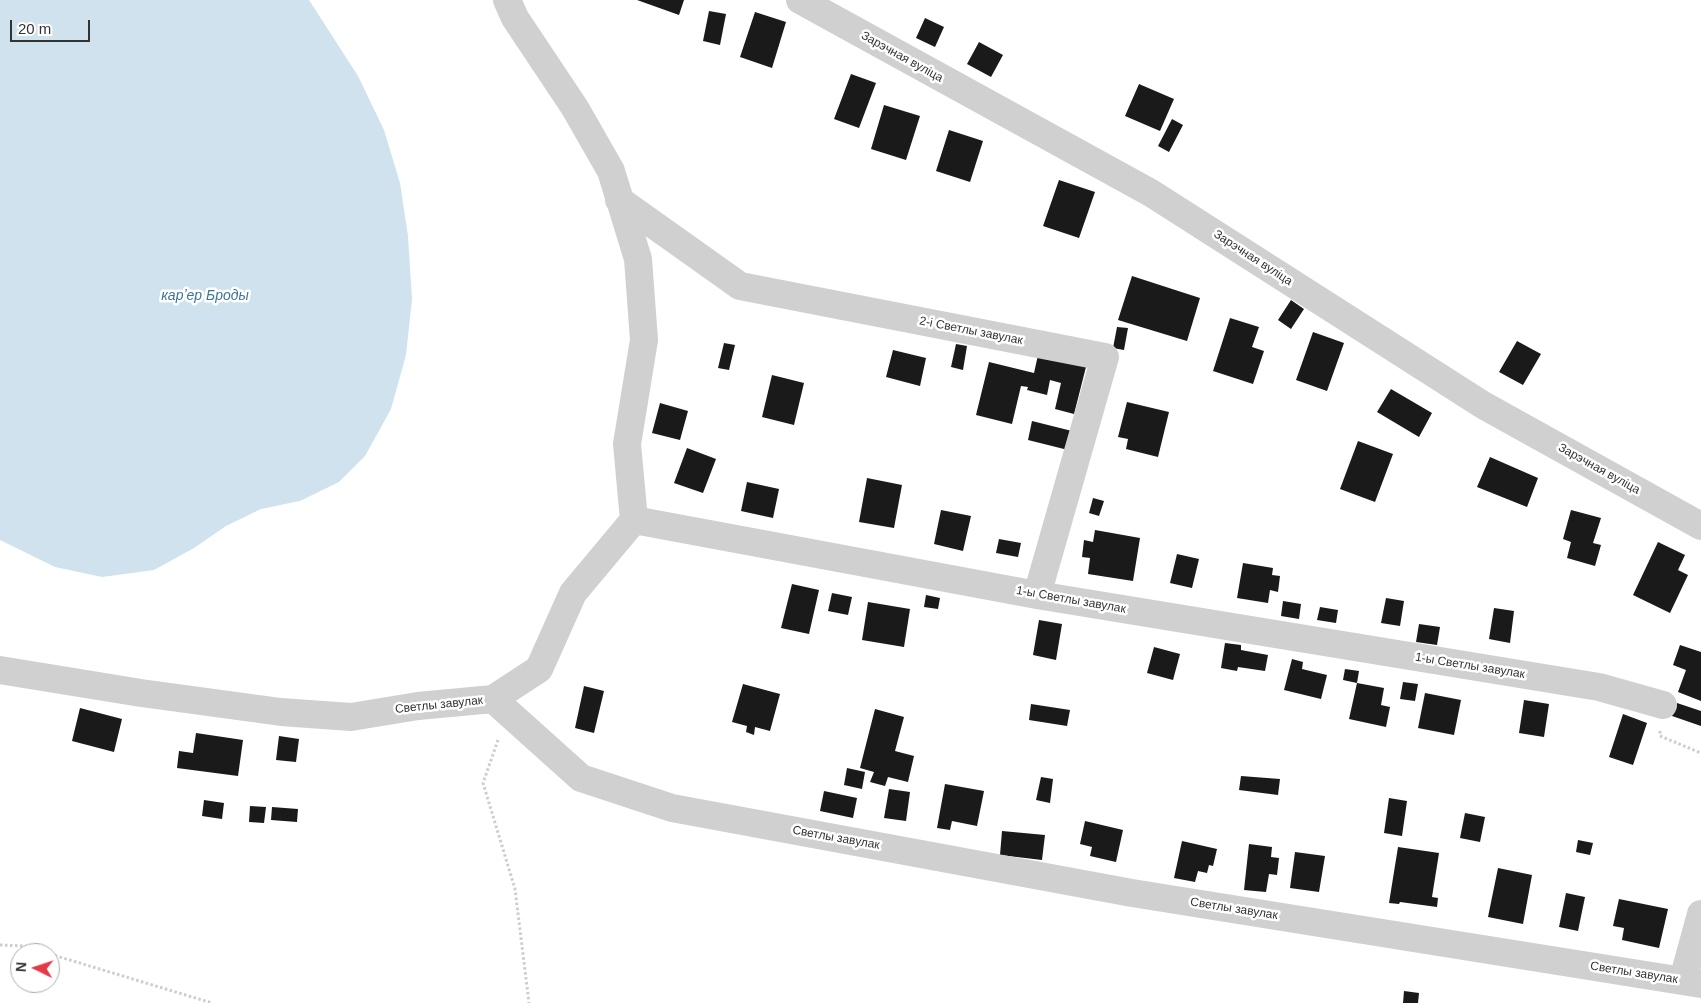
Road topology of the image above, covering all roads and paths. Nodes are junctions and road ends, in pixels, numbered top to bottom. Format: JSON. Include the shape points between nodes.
{"nodes":[{"id":1,"x":507,"y":0,"type":"edge"},
{"id":2,"x":800,"y":0,"type":"edge"},
{"id":3,"x":619,"y":200,"type":"junction"},
{"id":4,"x":634,"y":520,"type":"junction"},
{"id":5,"x":1701,"y":526,"type":"edge"},
{"id":6,"x":1037,"y":595,"type":"junction"},
{"id":7,"x":0,"y":670,"type":"edge"},
{"id":8,"x":1663,"y":705,"type":"joint"},
{"id":9,"x":500,"y":706,"type":"junction"},
{"id":10,"x":1701,"y":753,"type":"edge"},
{"id":11,"x":1701,"y":914,"type":"edge"},
{"id":12,"x":60,"y":957,"type":"edge"},
{"id":13,"x":1692,"y":982,"type":"edge"},
{"id":14,"x":212,"y":1003,"type":"edge"},
{"id":15,"x":529,"y":1003,"type":"edge"}],
"edges":[{"from":1,"to":3,"type":"street","via":[[515,18],[575,108],[611,171]]},
{"from":2,"to":5,"type":"street","name":"Зарэчная вуліца","via":[[1151,193],[1483,405]]},
{"from":3,"to":4,"type":"street","via":[[638,259],[644,340],[627,444]]},
{"from":3,"to":6,"type":"street","name":"2-і Светлы завулак","via":[[740,286],[1104,357]]},
{"from":4,"to":6,"type":"street","name":"1-ы Светлы завулак"},
{"from":4,"to":9,"type":"street","via":[[573,593],[539,669]]},
{"from":6,"to":8,"type":"street","name":"1-ы Светлы завулак","via":[[1599,687]]},
{"from":7,"to":9,"type":"street","name":"Светлы завулак","via":[[281,712],[350,717],[418,706]]},
{"from":8,"to":10,"type":"path","via":[[1660,736]]},
{"from":9,"to":13,"type":"street","name":"Светлы завулак","via":[[581,778],[672,808],[1132,893]]},
{"from":9,"to":15,"type":"path","via":[[483,784],[515,889]]},
{"from":11,"to":13,"type":"street"},
{"from":12,"to":14,"type":"path"}]}
